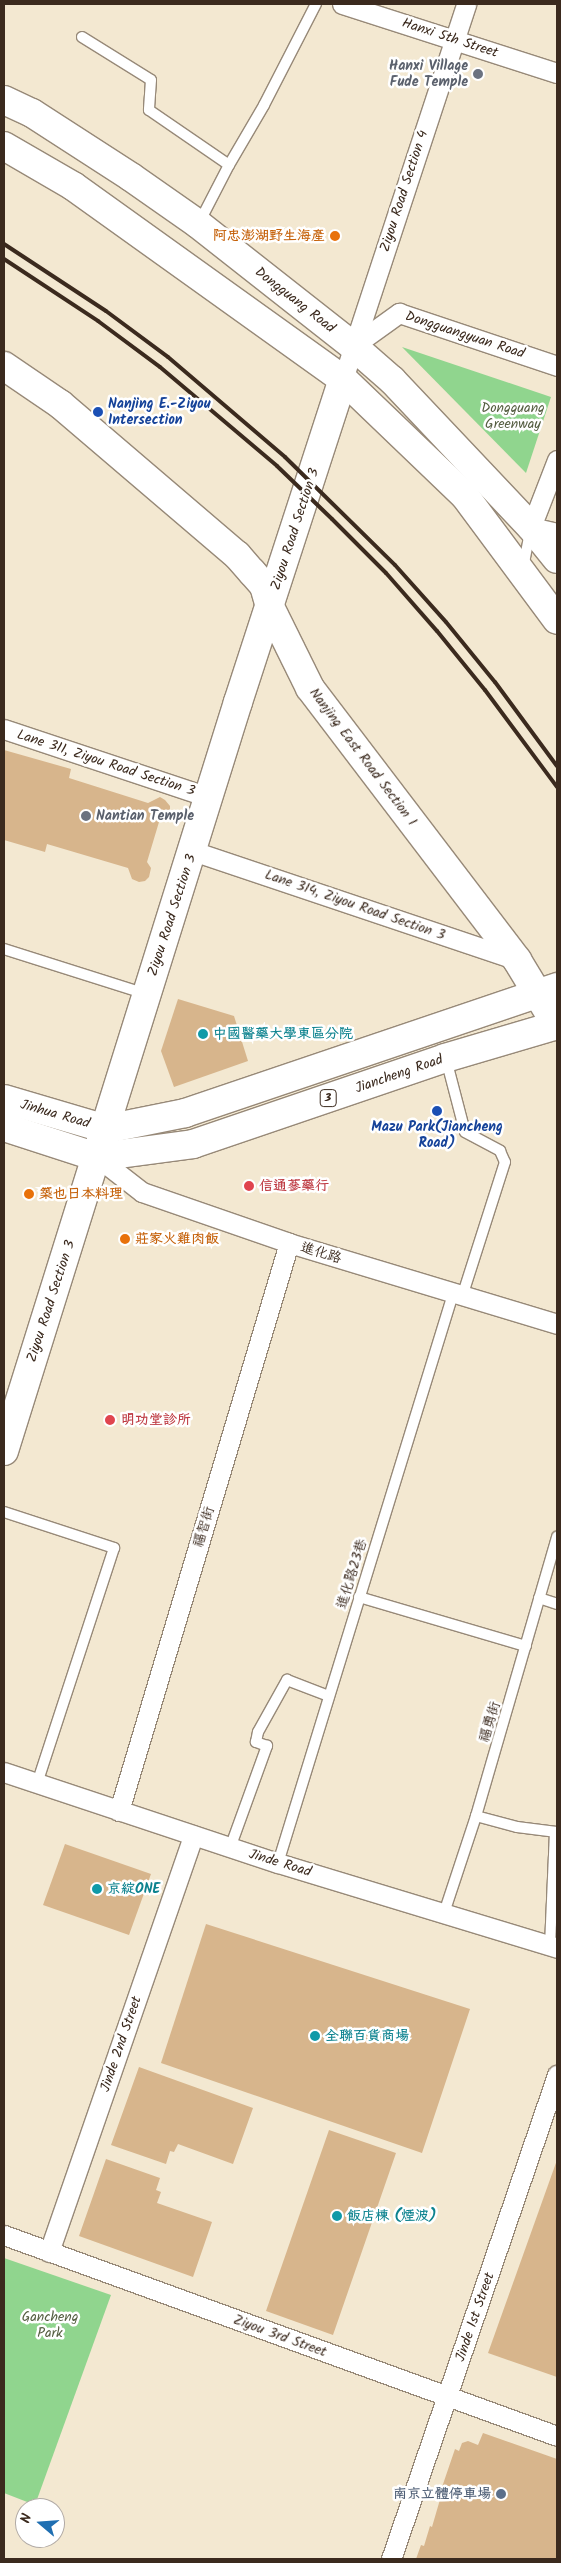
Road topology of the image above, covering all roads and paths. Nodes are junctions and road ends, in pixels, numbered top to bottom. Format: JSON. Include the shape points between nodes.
{"nodes":[{"id":1,"x":316,"y":4,"type":"edge"},
{"id":2,"x":342,"y":4,"type":"edge"},
{"id":3,"x":466,"y":4,"type":"edge"},
{"id":4,"x":82,"y":37,"type":"dead end"},
{"id":5,"x":454,"y":39,"type":"junction"},
{"id":6,"x":557,"y":73,"type":"edge"},
{"id":7,"x":4,"y":100,"type":"edge"},
{"id":8,"x":4,"y":146,"type":"edge"},
{"id":9,"x":229,"y":165,"type":"junction"},
{"id":10,"x":198,"y":224,"type":"junction"},
{"id":11,"x":353,"y":346,"type":"junction"},
{"id":12,"x":4,"y":366,"type":"edge"},
{"id":13,"x":557,"y":366,"type":"edge"},
{"id":14,"x":343,"y":379,"type":"junction"},
{"id":15,"x":557,"y":460,"type":"edge"},
{"id":16,"x":531,"y":527,"type":"junction"},
{"id":17,"x":557,"y":533,"type":"edge"},
{"id":18,"x":557,"y":559,"type":"edge"},
{"id":19,"x":523,"y":572,"type":"junction"},
{"id":20,"x":270,"y":607,"type":"junction"},
{"id":21,"x":557,"y":620,"type":"edge"},
{"id":22,"x":4,"y":729,"type":"edge"},
{"id":23,"x":209,"y":797,"type":"junction"},
{"id":24,"x":193,"y":851,"type":"junction"},
{"id":25,"x":4,"y":949,"type":"edge"},
{"id":26,"x":534,"y":979,"type":"edge"},
{"id":27,"x":146,"y":994,"type":"junction"},
{"id":28,"x":557,"y":1026,"type":"edge"},
{"id":29,"x":446,"y":1058,"type":"junction"},
{"id":30,"x":4,"y":1099,"type":"edge"},
{"id":31,"x":4,"y":1127,"type":"edge"},
{"id":32,"x":106,"y":1130,"type":"junction"},
{"id":33,"x":97,"y":1157,"type":"junction"},
{"id":34,"x":289,"y":1243,"type":"junction"},
{"id":35,"x":458,"y":1296,"type":"junction"},
{"id":36,"x":557,"y":1324,"type":"edge"},
{"id":37,"x":4,"y":1451,"type":"edge"},
{"id":38,"x":4,"y":1512,"type":"edge"},
{"id":39,"x":557,"y":1538,"type":"edge"},
{"id":40,"x":359,"y":1597,"type":"junction"},
{"id":41,"x":539,"y":1598,"type":"junction"},
{"id":42,"x":557,"y":1604,"type":"edge"},
{"id":43,"x":526,"y":1646,"type":"junction"},
{"id":44,"x":329,"y":1696,"type":"junction"},
{"id":45,"x":4,"y":1772,"type":"edge"},
{"id":46,"x":37,"y":1783,"type":"junction"},
{"id":47,"x":119,"y":1811,"type":"junction"},
{"id":48,"x":476,"y":1816,"type":"junction"},
{"id":49,"x":556,"y":1832,"type":"edge"},
{"id":50,"x":193,"y":1835,"type":"junction"},
{"id":51,"x":230,"y":1848,"type":"junction"},
{"id":52,"x":278,"y":1863,"type":"junction"},
{"id":53,"x":444,"y":1913,"type":"junction"},
{"id":54,"x":554,"y":1947,"type":"edge"},
{"id":55,"x":557,"y":2075,"type":"edge"},
{"id":56,"x":4,"y":2235,"type":"edge"},
{"id":57,"x":49,"y":2252,"type":"junction"},
{"id":58,"x":448,"y":2396,"type":"junction"},
{"id":59,"x":557,"y":2436,"type":"edge"},
{"id":60,"x":392,"y":2559,"type":"edge"}],
"edges":[{"from":1,"to":9,"type":"lane"},
{"from":2,"to":5,"type":"street","name":"Hanxi 5th Street"},
{"from":3,"to":5,"type":"street","name":"Ziyou Road Section 4"},
{"from":4,"to":9,"type":"lane","via":[[151,80],[149,110]]},
{"from":5,"to":6,"type":"street","name":"Hanxi 5th Street"},
{"from":5,"to":11,"type":"street","name":"Ziyou Road Section 4"},
{"from":7,"to":10,"type":"street","name":"Dongguang Road","via":[[32,113]]},
{"from":8,"to":14,"type":"street","via":[[73,186]]},
{"from":9,"to":10,"type":"lane"},
{"from":10,"to":11,"type":"street","name":"Dongguang Road"},
{"from":11,"to":13,"type":"street","name":"Dongguangyuan Road","via":[[398,313]]},
{"from":11,"to":14,"type":"street","name":"Ziyou Road Section 4"},
{"from":11,"to":16,"type":"street","name":"Dongguang Road","via":[[392,380]]},
{"from":12,"to":20,"type":"street","name":"Nanjing East Road Section 1","via":[[60,404],[237,555],[264,586]]},
{"from":14,"to":19,"type":"street","via":[[465,496]]},
{"from":14,"to":20,"type":"street","name":"Ziyou Road Section 3"},
{"from":15,"to":16,"type":"street"},
{"from":16,"to":17,"type":"street"},
{"from":16,"to":18,"type":"street","name":"Dongguang Road"},
{"from":16,"to":19,"type":"lane"},
{"from":19,"to":21,"type":"street"},
{"from":20,"to":23,"type":"street","name":"Ziyou Road Section 3"},
{"from":20,"to":26,"type":"street","name":"Nanjing East Road Section 1","via":[[310,688]]},
{"from":22,"to":23,"type":"street","name":"Lane 311, Ziyou Road Section 3"},
{"from":23,"to":24,"type":"street","name":"Ziyou Road Section 3"},
{"from":24,"to":26,"type":"street","name":"Lane 314, Ziyou Road Section 3"},
{"from":24,"to":27,"type":"street","name":"Ziyou Road Section 3"},
{"from":25,"to":27,"type":"lane"},
{"from":26,"to":28,"type":"street","name":"Nanjing East Road Section 1"},
{"from":26,"to":32,"type":"street","number":"3","via":[[184,1113]]},
{"from":27,"to":32,"type":"street","name":"Ziyou Road Section 3"},
{"from":28,"to":29,"type":"street","name":"Jiancheng Road","number":"3"},
{"from":29,"to":33,"type":"street","name":"Jiancheng Road","number":"3","via":[[193,1144]]},
{"from":29,"to":35,"type":"lane","name":"進化路23巷","via":[[465,1132],[500,1151],[505,1162]]},
{"from":30,"to":32,"type":"street","name":"Jinhua Road","number":"3"},
{"from":31,"to":33,"type":"street","name":"Jinhua Road","number":"3"},
{"from":32,"to":33,"type":"street","name":"Ziyou Road Section 3"},
{"from":33,"to":34,"type":"street","name":"進化路","via":[[142,1192]]},
{"from":33,"to":37,"type":"street","name":"Ziyou Road Section 3"},
{"from":34,"to":35,"type":"street","name":"進化路"},
{"from":34,"to":47,"type":"street","name":"福智街"},
{"from":35,"to":36,"type":"street","name":"進化路"},
{"from":35,"to":40,"type":"lane","name":"進化路23巷"},
{"from":38,"to":46,"type":"lane","via":[[114,1548]]},
{"from":39,"to":41,"type":"lane","name":"福勇街"},
{"from":40,"to":43,"type":"lane"},
{"from":40,"to":44,"type":"lane","name":"進化路23巷"},
{"from":41,"to":42,"type":"lane"},
{"from":41,"to":43,"type":"lane","name":"福勇街"},
{"from":43,"to":48,"type":"lane","name":"福勇街"},
{"from":44,"to":51,"type":"lane","via":[[286,1680],[258,1732],[256,1742],[267,1746]]},
{"from":44,"to":52,"type":"lane","name":"進化路23巷"},
{"from":45,"to":46,"type":"street","name":"Jinde Road"},
{"from":46,"to":47,"type":"street","name":"Jinde Road"},
{"from":47,"to":50,"type":"street","name":"Jinde Road"},
{"from":48,"to":49,"type":"lane","via":[[517,1827]]},
{"from":48,"to":53,"type":"lane","name":"福勇街"},
{"from":49,"to":54,"type":"lane"},
{"from":50,"to":51,"type":"street","name":"Jinde Road"},
{"from":50,"to":57,"type":"street","name":"Jinde 2nd Street"},
{"from":51,"to":52,"type":"street","name":"Jinde Road"},
{"from":52,"to":53,"type":"street","name":"Jinde Road"},
{"from":53,"to":54,"type":"street","name":"Jinde Road"},
{"from":55,"to":58,"type":"street","name":"Jinde 1st Street"},
{"from":56,"to":57,"type":"street","name":"Ziyou 3rd Street"},
{"from":57,"to":58,"type":"street","name":"Ziyou 3rd Street"},
{"from":58,"to":59,"type":"street","name":"Ziyou 3rd Street"},
{"from":58,"to":60,"type":"street","name":"Jinde 1st Street"}]}
